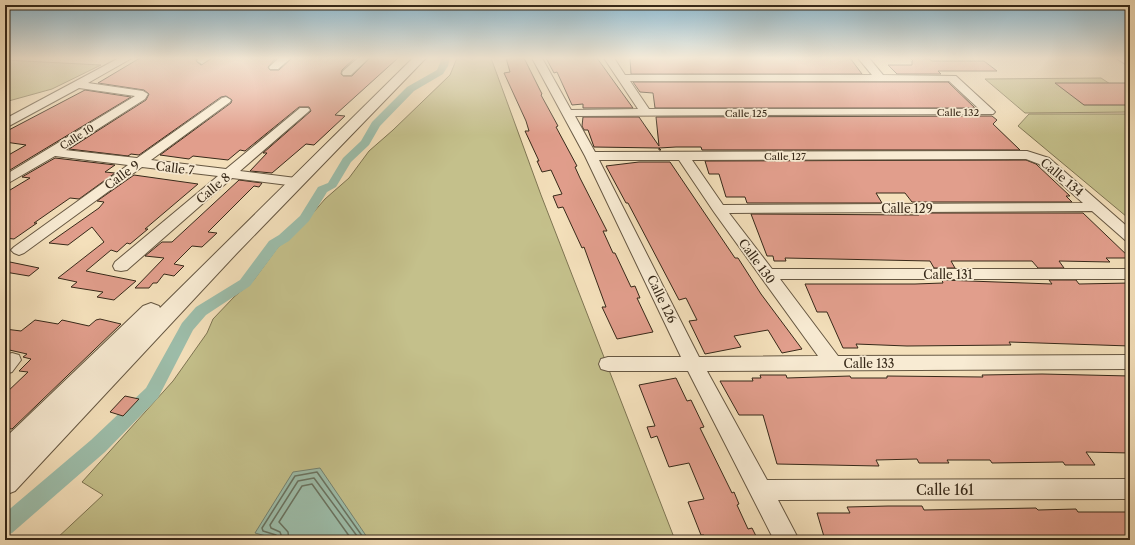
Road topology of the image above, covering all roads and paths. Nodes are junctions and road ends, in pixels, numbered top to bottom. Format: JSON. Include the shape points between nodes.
{"nodes":[{"id":1,"x":81,"y":83,"type":"edge"},
{"id":2,"x":385,"y":83,"type":"edge"},
{"id":3,"x":393,"y":83,"type":"edge"},
{"id":4,"x":552,"y":83,"type":"edge"},
{"id":5,"x":627,"y":83,"type":"edge"},
{"id":6,"x":958,"y":83,"type":"edge"},
{"id":7,"x":78,"y":85,"type":"junction"},
{"id":8,"x":226,"y":100,"type":"dead end"},
{"id":9,"x":304,"y":110,"type":"dead end"},
{"id":10,"x":923,"y":112,"type":"joint"},
{"id":11,"x":569,"y":113,"type":"junction"},
{"id":12,"x":646,"y":113,"type":"junction"},
{"id":13,"x":5,"y":124,"type":"edge"},
{"id":14,"x":54,"y":152,"type":"junction"},
{"id":15,"x":978,"y":155,"type":"joint"},
{"id":16,"x":591,"y":156,"type":"junction"},
{"id":17,"x":683,"y":156,"type":"junction"},
{"id":18,"x":139,"y":163,"type":"junction"},
{"id":19,"x":228,"y":175,"type":"junction"},
{"id":20,"x":5,"y":181,"type":"edge"},
{"id":21,"x":290,"y":182,"type":"junction"},
{"id":22,"x":1096,"y":207,"type":"junction"},
{"id":23,"x":719,"y":209,"type":"junction"},
{"id":24,"x":1130,"y":237,"type":"edge"},
{"id":25,"x":19,"y":250,"type":"dead end"},
{"id":26,"x":121,"y":266,"type":"dead end"},
{"id":27,"x":767,"y":274,"type":"junction"},
{"id":28,"x":1130,"y":274,"type":"edge"},
{"id":29,"x":1130,"y":362,"type":"edge"},
{"id":30,"x":693,"y":363,"type":"junction"},
{"id":31,"x":833,"y":363,"type":"junction"},
{"id":32,"x":608,"y":364,"type":"dead end"},
{"id":33,"x":5,"y":454,"type":"edge"},
{"id":34,"x":5,"y":482,"type":"edge"},
{"id":35,"x":1130,"y":489,"type":"edge"},
{"id":36,"x":760,"y":490,"type":"junction"},
{"id":37,"x":787,"y":540,"type":"edge"}],
"edges":[{"from":1,"to":7,"type":"street"},
{"from":2,"to":21,"type":"street"},
{"from":3,"to":21,"type":"street"},
{"from":4,"to":11,"type":"street","name":"Calle 126"},
{"from":5,"to":12,"type":"street"},
{"from":6,"to":10,"type":"street","name":"Calle 132","via":[[989,112]]},
{"from":7,"to":13,"type":"street"},
{"from":7,"to":14,"type":"street","name":"Calle 10","via":[[144,94]]},
{"from":8,"to":18,"type":"street","name":"Calle 9"},
{"from":9,"to":19,"type":"street","name":"Calle 8"},
{"from":10,"to":12,"type":"street","name":"Calle 125"},
{"from":11,"to":12,"type":"street","name":"Calle 125"},
{"from":11,"to":16,"type":"street","name":"Calle 126"},
{"from":14,"to":18,"type":"street","name":"Calle 7"},
{"from":14,"to":20,"type":"street","name":"Calle 10"},
{"from":15,"to":17,"type":"street","name":"Calle 127"},
{"from":15,"to":22,"type":"street","name":"Calle 134","via":[[1036,156]]},
{"from":16,"to":17,"type":"street","name":"Calle 127"},
{"from":16,"to":30,"type":"street","name":"Calle 126"},
{"from":17,"to":23,"type":"street","name":"Calle 130"},
{"from":18,"to":19,"type":"street","name":"Calle 7"},
{"from":18,"to":25,"type":"street","name":"Calle 9"},
{"from":19,"to":21,"type":"street","name":"Calle 7"},
{"from":19,"to":26,"type":"street","name":"Calle 8"},
{"from":21,"to":33,"type":"street"},
{"from":21,"to":34,"type":"street"},
{"from":22,"to":23,"type":"street","name":"Calle 129"},
{"from":22,"to":24,"type":"street","name":"Calle 134"},
{"from":23,"to":27,"type":"street","name":"Calle 130"},
{"from":27,"to":28,"type":"street","name":"Calle 131"},
{"from":27,"to":31,"type":"street","name":"Calle 130"},
{"from":29,"to":31,"type":"street","name":"Calle 133"},
{"from":30,"to":31,"type":"street","name":"Calle 133"},
{"from":30,"to":32,"type":"street","name":"Calle 133"},
{"from":30,"to":36,"type":"street","name":"Calle 126"},
{"from":35,"to":36,"type":"street","name":"Calle 161"},
{"from":36,"to":37,"type":"street","name":"Calle 126"}]}
